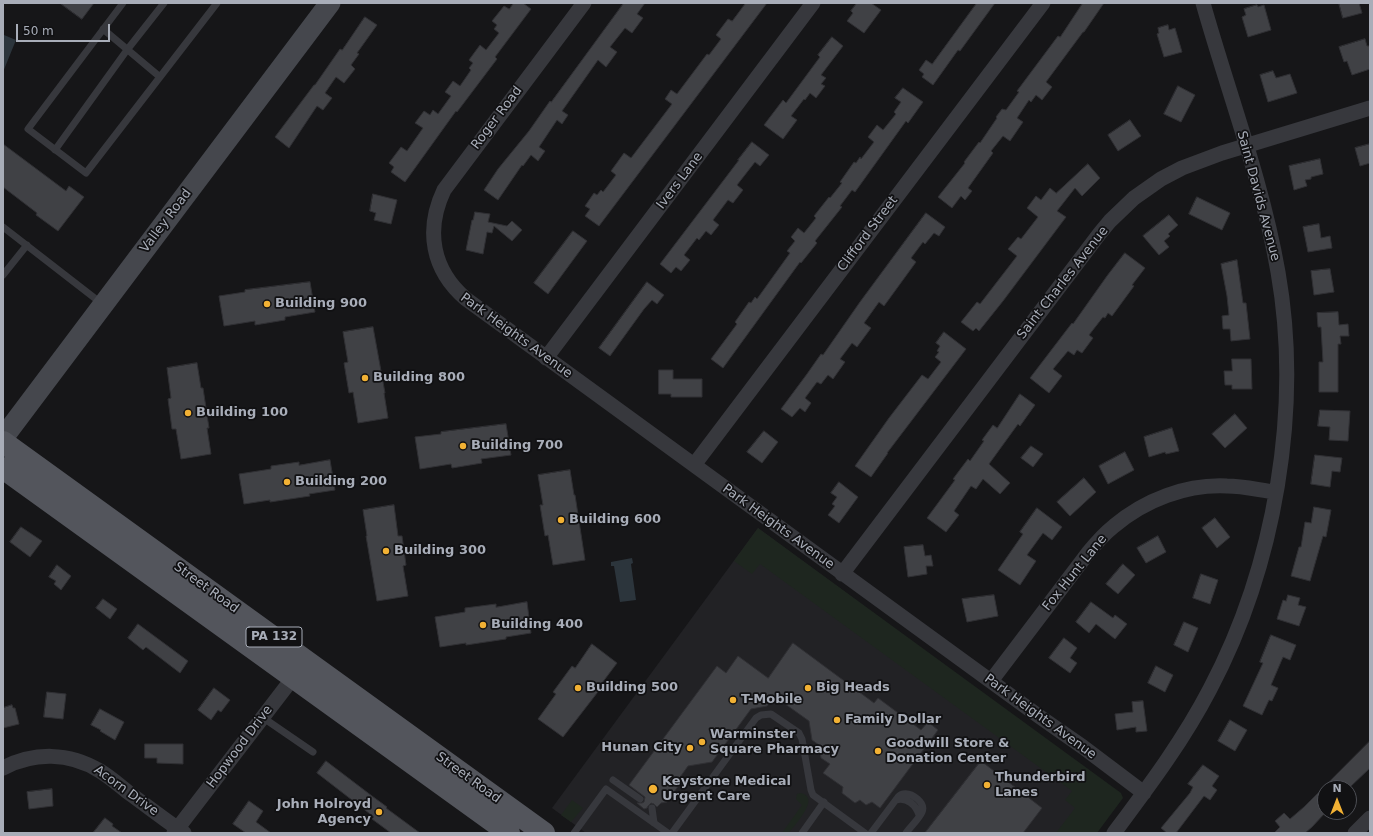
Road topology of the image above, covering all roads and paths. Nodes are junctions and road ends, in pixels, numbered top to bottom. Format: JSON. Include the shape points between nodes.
{"nodes":[{"id":1,"x":123,"y":3,"type":"edge"},
{"id":2,"x":164,"y":3,"type":"edge"},
{"id":3,"x":217,"y":3,"type":"edge"},
{"id":4,"x":584,"y":3,"type":"edge"},
{"id":5,"x":813,"y":3,"type":"edge"},
{"id":6,"x":1043,"y":3,"type":"edge"},
{"id":7,"x":1203,"y":3,"type":"edge"},
{"id":8,"x":325,"y":5,"type":"edge"},
{"id":9,"x":103,"y":30,"type":"junction"},
{"id":10,"x":127,"y":50,"type":"junction"},
{"id":11,"x":160,"y":77,"type":"junction"},
{"id":12,"x":1370,"y":108,"type":"edge"},
{"id":13,"x":1246,"y":145,"type":"junction"},
{"id":14,"x":55,"y":150,"type":"junction"},
{"id":15,"x":3,"y":227,"type":"edge"},
{"id":16,"x":434,"y":243,"type":"joint"},
{"id":17,"x":27,"y":245,"type":"junction"},
{"id":18,"x":3,"y":275,"type":"edge"},
{"id":19,"x":103,"y":305,"type":"junction"},
{"id":20,"x":546,"y":358,"type":"junction"},
{"id":21,"x":3,"y":438,"type":"edge"},
{"id":22,"x":3,"y":442,"type":"edge"},
{"id":23,"x":694,"y":465,"type":"junction"},
{"id":24,"x":3,"y":468,"type":"edge"},
{"id":25,"x":1276,"y":492,"type":"junction"},
{"id":26,"x":842,"y":574,"type":"junction"},
{"id":27,"x":300,"y":669,"type":"junction"},
{"id":28,"x":991,"y":681,"type":"junction"},
{"id":29,"x":262,"y":717,"type":"junction"},
{"id":30,"x":313,"y":752,"type":"dead end"},
{"id":31,"x":3,"y":768,"type":"edge"},
{"id":32,"x":613,"y":780,"type":"dead end"},
{"id":33,"x":1144,"y":793,"type":"junction"},
{"id":34,"x":640,"y":800,"type":"dead end"},
{"id":35,"x":824,"y":802,"type":"junction"},
{"id":36,"x":652,"y":808,"type":"dead end"},
{"id":37,"x":1370,"y":818,"type":"edge"},
{"id":38,"x":654,"y":823,"type":"junction"},
{"id":39,"x":178,"y":832,"type":"edge"},
{"id":40,"x":509,"y":833,"type":"edge"},
{"id":41,"x":544,"y":833,"type":"edge"},
{"id":42,"x":574,"y":833,"type":"edge"},
{"id":43,"x":668,"y":833,"type":"edge"},
{"id":44,"x":672,"y":833,"type":"edge"},
{"id":45,"x":802,"y":833,"type":"edge"},
{"id":46,"x":865,"y":833,"type":"edge"},
{"id":47,"x":871,"y":833,"type":"edge"},
{"id":48,"x":906,"y":833,"type":"edge"},
{"id":49,"x":1114,"y":833,"type":"edge"},
{"id":50,"x":1355,"y":833,"type":"edge"}],
"edges":[{"from":1,"to":9,"type":"lane"},
{"from":2,"to":10,"type":"lane"},
{"from":3,"to":11,"type":"lane"},
{"from":4,"to":16,"type":"street","name":"Roger Road","via":[[444,190],[434,216]]},
{"from":5,"to":20,"type":"street","name":"Ivers Lane"},
{"from":6,"to":23,"type":"street","name":"Clifford Street"},
{"from":7,"to":13,"type":"street","name":"Saint Davids Avenue"},
{"from":8,"to":19,"type":"street","name":"Valley Road"},
{"from":9,"to":10,"type":"lane"},
{"from":9,"to":14,"type":"lane","via":[[28,129]]},
{"from":10,"to":11,"type":"lane"},
{"from":10,"to":14,"type":"lane"},
{"from":11,"to":14,"type":"lane","via":[[86,173]]},
{"from":12,"to":13,"type":"street","name":"Saint Charles Avenue"},
{"from":13,"to":25,"type":"street","name":"Saint Davids Avenue","via":[[1272,243],[1282,306],[1286,391],[1281,462]]},
{"from":13,"to":26,"type":"street","name":"Saint Charles Avenue","via":[[1182,168],[1161,179],[1134,198],[1110,221]]},
{"from":15,"to":17,"type":"lane"},
{"from":16,"to":20,"type":"street","name":"Park Heights Avenue","via":[[441,268],[457,292]]},
{"from":17,"to":18,"type":"lane"},
{"from":17,"to":19,"type":"lane"},
{"from":19,"to":21,"type":"street","name":"Valley Road"},
{"from":20,"to":23,"type":"street","name":"Park Heights Avenue"},
{"from":22,"to":27,"type":"main road","name":"Street Road","number":"PA 132"},
{"from":23,"to":26,"type":"street","name":"Park Heights Avenue"},
{"from":24,"to":27,"type":"main road","name":"Street Road","number":"PA 132"},
{"from":25,"to":28,"type":"street","name":"Fox Hunt Lane","via":[[1206,486],[1165,496],[1134,512],[1104,534]]},
{"from":25,"to":33,"type":"street","name":"Saint Davids Avenue","via":[[1257,574],[1235,635],[1211,688],[1185,734]]},
{"from":26,"to":28,"type":"street","name":"Park Heights Avenue"},
{"from":27,"to":29,"type":"street","name":"Hopwood Drive"},
{"from":27,"to":40,"type":"main road","name":"Street Road","number":"PA 132"},
{"from":27,"to":41,"type":"main road","name":"Street Road","number":"PA 132"},
{"from":28,"to":33,"type":"street","name":"Park Heights Avenue"},
{"from":29,"to":30,"type":"lane"},
{"from":29,"to":39,"type":"street","name":"Hopwood Drive"},
{"from":31,"to":39,"type":"street","name":"Acorn Drive","via":[[26,758],[45,756],[76,760],[100,771]]},
{"from":32,"to":34,"type":"lane"},
{"from":33,"to":49,"type":"street","name":"Saint Davids Avenue"},
{"from":35,"to":44,"type":"lane","via":[[813,795],[811,790],[799,733],[771,714],[761,715],[756,718]]},
{"from":35,"to":45,"type":"lane"},
{"from":35,"to":46,"type":"lane"},
{"from":36,"to":38,"type":"lane"},
{"from":37,"to":50,"type":"street"},
{"from":38,"to":42,"type":"lane","via":[[606,789]]},
{"from":38,"to":43,"type":"lane"},
{"from":47,"to":48,"type":"lane","via":[[895,800],[902,798],[916,807],[919,815]]}]}
